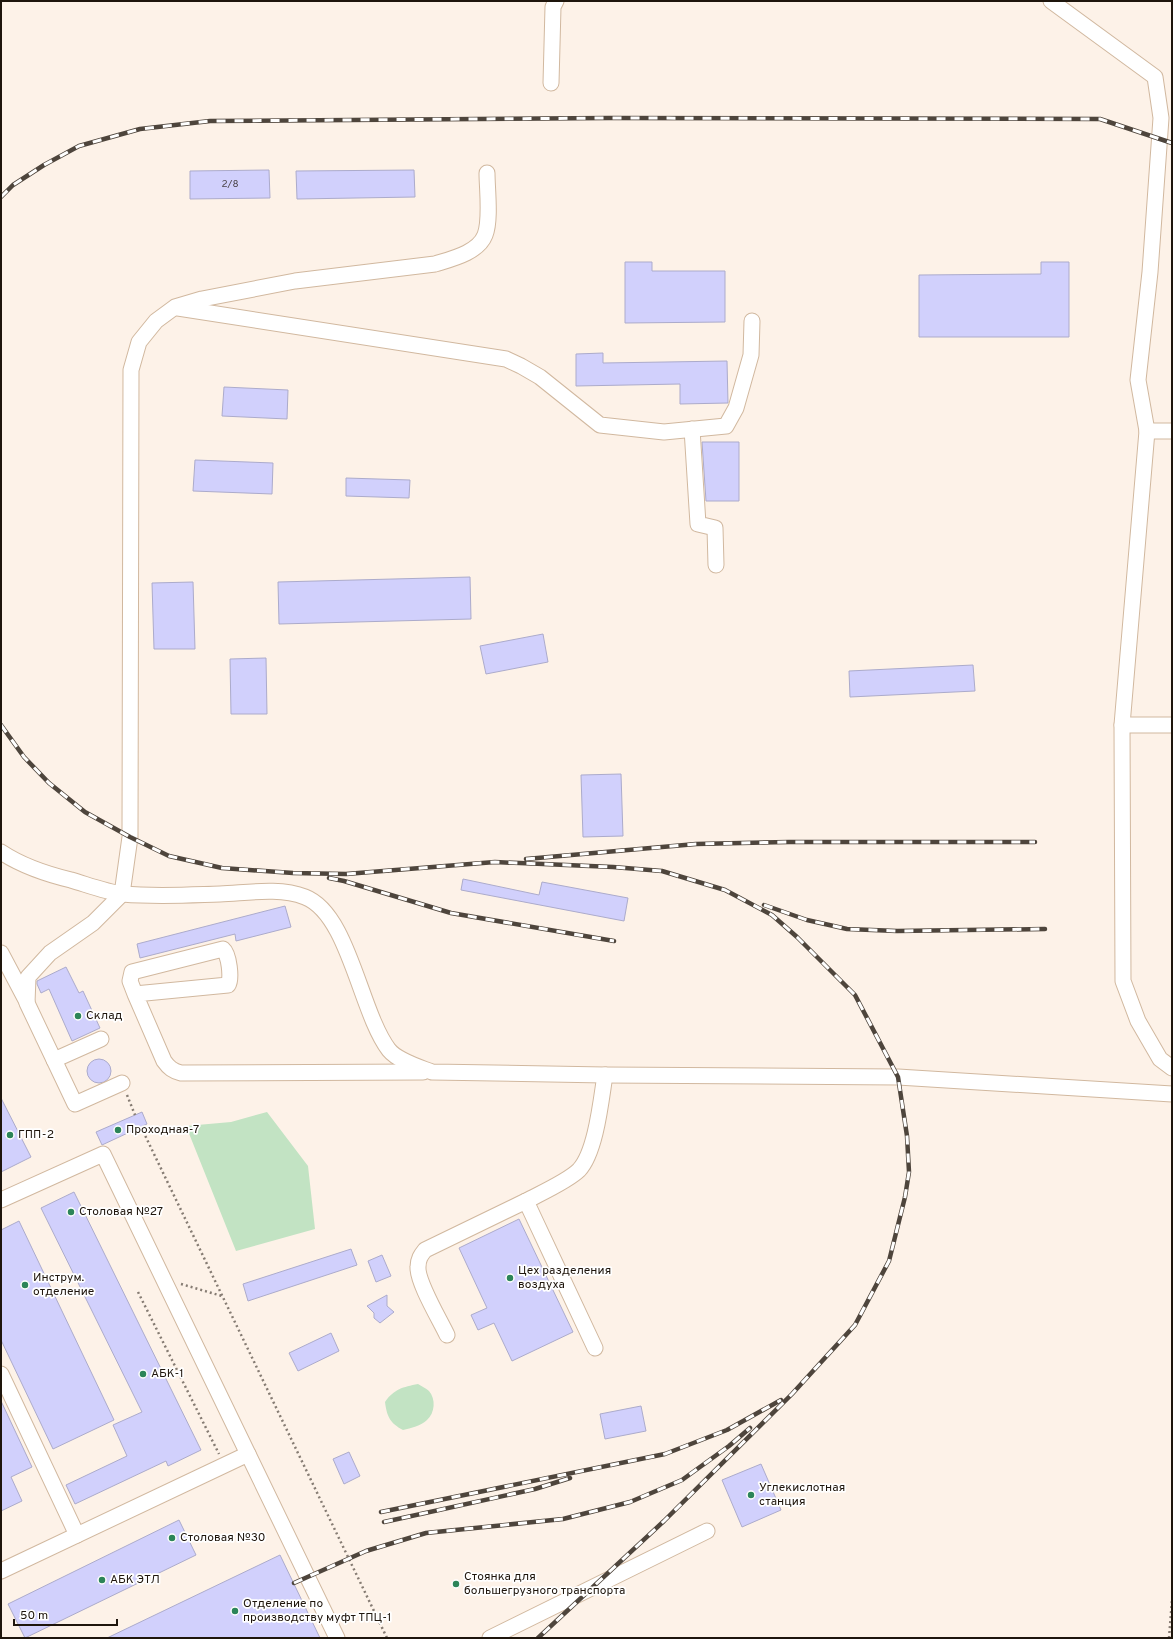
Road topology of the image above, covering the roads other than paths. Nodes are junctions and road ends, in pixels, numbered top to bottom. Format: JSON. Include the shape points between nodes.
{"nodes":[{"id":1,"x":556,"y":1,"type":"edge"},
{"id":2,"x":1051,"y":1,"type":"edge"},
{"id":3,"x":551,"y":83,"type":"dead end"},
{"id":4,"x":487,"y":173,"type":"dead end"},
{"id":5,"x":175,"y":307,"type":"junction"},
{"id":6,"x":752,"y":321,"type":"dead end"},
{"id":7,"x":692,"y":429,"type":"junction"},
{"id":8,"x":1147,"y":431,"type":"junction"},
{"id":9,"x":1172,"y":431,"type":"edge"},
{"id":10,"x":716,"y":565,"type":"dead end"},
{"id":11,"x":1122,"y":725,"type":"junction"},
{"id":12,"x":1172,"y":725,"type":"edge"},
{"id":13,"x":1,"y":852,"type":"edge"},
{"id":14,"x":122,"y":894,"type":"junction"},
{"id":15,"x":1,"y":953,"type":"edge"},
{"id":16,"x":135,"y":994,"type":"junction"},
{"id":17,"x":27,"y":1003,"type":"junction"},
{"id":18,"x":101,"y":1039,"type":"dead end"},
{"id":19,"x":54,"y":1060,"type":"junction"},
{"id":20,"x":1172,"y":1068,"type":"edge"},
{"id":21,"x":432,"y":1072,"type":"junction"},
{"id":22,"x":605,"y":1075,"type":"junction"},
{"id":23,"x":122,"y":1083,"type":"road end"},
{"id":24,"x":1172,"y":1094,"type":"edge"},
{"id":25,"x":1,"y":1200,"type":"edge"},
{"id":26,"x":526,"y":1201,"type":"junction"},
{"id":27,"x":447,"y":1335,"type":"dead end"},
{"id":28,"x":595,"y":1348,"type":"dead end"},
{"id":29,"x":1,"y":1374,"type":"edge"},
{"id":30,"x":248,"y":1454,"type":"junction"},
{"id":31,"x":707,"y":1531,"type":"dead end"},
{"id":32,"x":77,"y":1535,"type":"junction"},
{"id":33,"x":1,"y":1571,"type":"edge"},
{"id":34,"x":337,"y":1638,"type":"edge"},
{"id":35,"x":490,"y":1638,"type":"edge"}],
"edges":[{"from":1,"to":3,"type":"street","via":[[552,7]]},
{"from":2,"to":8,"type":"street","via":[[1155,77],[1161,118],[1150,272],[1138,380]]},
{"from":4,"to":5,"type":"street","via":[[488,215],[485,236],[474,248],[457,258],[435,264],[295,281],[202,299]]},
{"from":5,"to":7,"type":"street","via":[[506,359],[540,377],[600,426],[664,432]]},
{"from":5,"to":14,"type":"street","via":[[156,321],[139,342],[131,370],[130,837]]},
{"from":6,"to":7,"type":"street","via":[[751,355],[736,408],[726,426]]},
{"from":7,"to":10,"type":"street","via":[[698,524],[715,528]]},
{"from":8,"to":9,"type":"street"},
{"from":8,"to":11,"type":"street"},
{"from":11,"to":12,"type":"street"},
{"from":11,"to":20,"type":"street","via":[[1123,981],[1138,1021],[1160,1060]]},
{"from":13,"to":14,"type":"street","via":[[45,873]]},
{"from":14,"to":17,"type":"street","via":[[93,923],[50,953],[28,977]]},
{"from":14,"to":21,"type":"street","via":[[161,896],[282,892],[305,897],[322,907],[336,926],[376,1028],[390,1051],[408,1063]]},
{"from":15,"to":17,"type":"street"},
{"from":16,"to":16,"type":"street","via":[[130,981],[132,972],[223,949],[227,954],[230,981],[228,985]]},
{"from":16,"to":21,"type":"street","via":[[164,1061],[168,1067],[181,1074]]},
{"from":17,"to":19,"type":"street"},
{"from":18,"to":19,"type":"street"},
{"from":19,"to":23,"type":"street","via":[[75,1104]]},
{"from":21,"to":22,"type":"street"},
{"from":22,"to":24,"type":"street","via":[[898,1077]]},
{"from":22,"to":26,"type":"street","via":[[596,1128],[590,1150],[580,1170]]},
{"from":25,"to":30,"type":"street","via":[[103,1154]]},
{"from":26,"to":27,"type":"street","via":[[425,1250],[419,1258],[418,1268],[422,1283]]},
{"from":26,"to":28,"type":"street"},
{"from":29,"to":32,"type":"street"},
{"from":30,"to":32,"type":"street"},
{"from":30,"to":34,"type":"street"},
{"from":31,"to":35,"type":"street"},
{"from":32,"to":33,"type":"street"}]}
